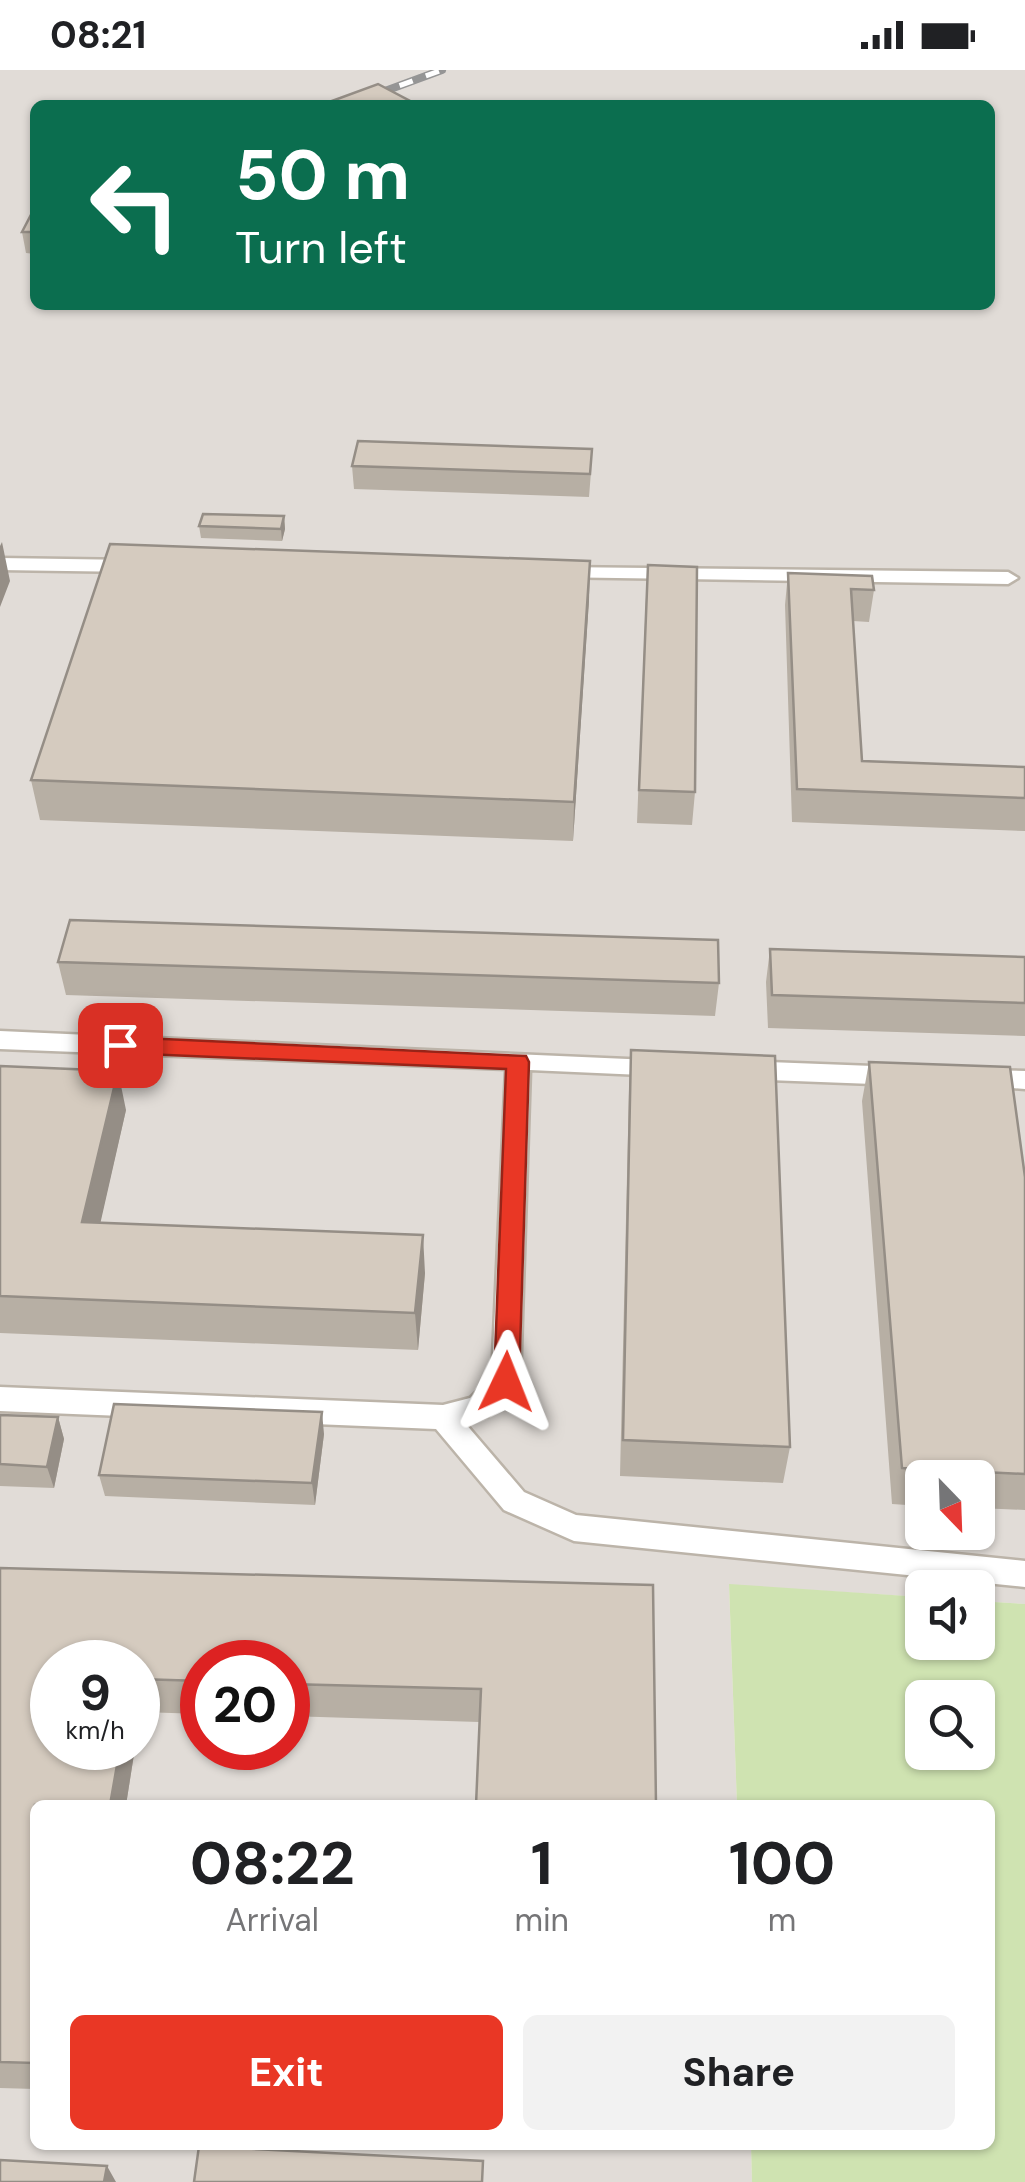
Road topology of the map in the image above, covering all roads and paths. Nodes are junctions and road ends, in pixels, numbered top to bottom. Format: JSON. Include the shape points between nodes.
{"nodes":[{"id":1,"x":0,"y":564,"type":"edge"},
{"id":2,"x":152,"y":566,"type":"edge"},
{"id":3,"x":537,"y":573,"type":"edge"},
{"id":4,"x":1008,"y":578,"type":"dead end"},
{"id":5,"x":0,"y":1040,"type":"edge"},
{"id":6,"x":518,"y":1062,"type":"junction"},
{"id":7,"x":1025,"y":1080,"type":"edge"},
{"id":8,"x":0,"y":1399,"type":"edge"},
{"id":9,"x":443,"y":1417,"type":"junction"},
{"id":10,"x":1025,"y":1574,"type":"edge"}],
"edges":[{"from":1,"to":2,"type":"lane"},
{"from":3,"to":4,"type":"lane"},
{"from":5,"to":6,"type":"lane"},
{"from":6,"to":7,"type":"lane"},
{"from":6,"to":9,"type":"lane","via":[[506,1382],[478,1408]]},
{"from":8,"to":9,"type":"lane"},
{"from":9,"to":10,"type":"lane","via":[[514,1501],[574,1528]]}]}
